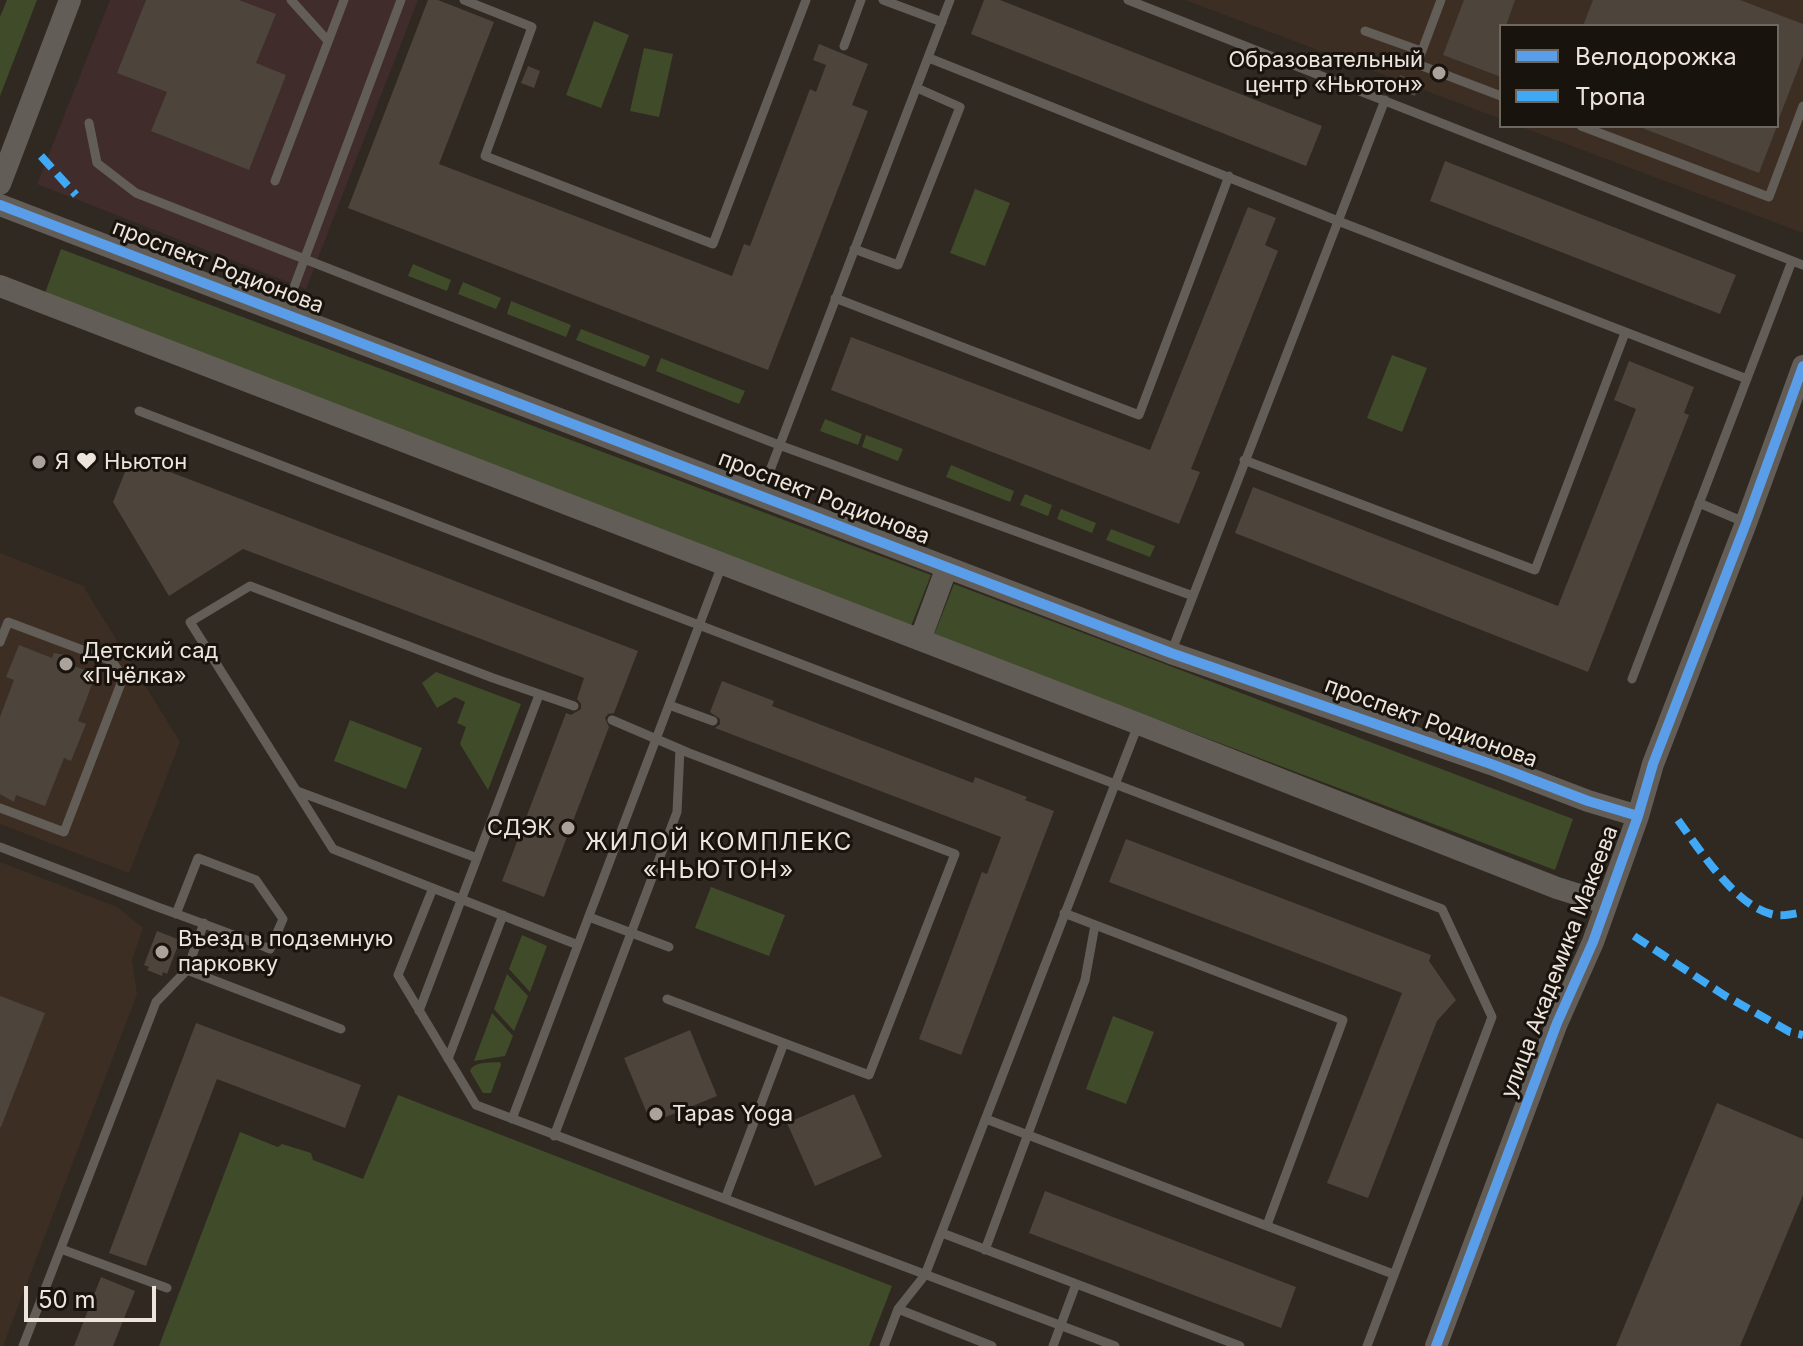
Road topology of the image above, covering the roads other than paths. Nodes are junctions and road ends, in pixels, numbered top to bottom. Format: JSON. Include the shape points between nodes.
{"nodes":[{"id":1,"x":70,"y":0,"type":"edge"},
{"id":2,"x":292,"y":0,"type":"edge"},
{"id":3,"x":344,"y":0,"type":"edge"},
{"id":4,"x":401,"y":0,"type":"edge"},
{"id":5,"x":464,"y":0,"type":"edge"},
{"id":6,"x":806,"y":0,"type":"edge"},
{"id":7,"x":861,"y":0,"type":"edge"},
{"id":8,"x":883,"y":0,"type":"edge"},
{"id":9,"x":950,"y":0,"type":"edge"},
{"id":10,"x":1128,"y":0,"type":"edge"},
{"id":11,"x":1441,"y":0,"type":"edge"},
{"id":12,"x":942,"y":22,"type":"junction"},
{"id":13,"x":1365,"y":31,"type":"dead end"},
{"id":14,"x":328,"y":41,"type":"junction"},
{"id":15,"x":844,"y":46,"type":"dead end"},
{"id":16,"x":1421,"y":51,"type":"junction"},
{"id":17,"x":929,"y":58,"type":"junction"},
{"id":18,"x":917,"y":88,"type":"junction"},
{"id":19,"x":1499,"y":95,"type":"edge"},
{"id":20,"x":1385,"y":100,"type":"junction"},
{"id":21,"x":1803,"y":106,"type":"edge"},
{"id":22,"x":89,"y":123,"type":"dead end"},
{"id":23,"x":1586,"y":128,"type":"edge"},
{"id":24,"x":1229,"y":176,"type":"junction"},
{"id":25,"x":275,"y":181,"type":"dead end"},
{"id":26,"x":0,"y":184,"type":"edge"},
{"id":27,"x":0,"y":205,"type":"edge"},
{"id":28,"x":1338,"y":221,"type":"junction"},
{"id":29,"x":854,"y":249,"type":"junction"},
{"id":30,"x":303,"y":260,"type":"junction"},
{"id":31,"x":1792,"y":261,"type":"junction"},
{"id":32,"x":1803,"y":265,"type":"edge"},
{"id":33,"x":0,"y":286,"type":"edge"},
{"id":34,"x":835,"y":298,"type":"junction"},
{"id":35,"x":284,"y":314,"type":"junction"},
{"id":36,"x":1625,"y":333,"type":"junction"},
{"id":37,"x":1803,"y":366,"type":"edge"},
{"id":38,"x":1747,"y":379,"type":"junction"},
{"id":39,"x":139,"y":411,"type":"dead end"},
{"id":40,"x":779,"y":445,"type":"junction"},
{"id":41,"x":1244,"y":460,"type":"junction"},
{"id":42,"x":761,"y":494,"type":"junction"},
{"id":43,"x":1699,"y":503,"type":"junction"},
{"id":44,"x":1746,"y":523,"type":"junction"},
{"id":45,"x":722,"y":564,"type":"junction"},
{"id":46,"x":947,"y":567,"type":"junction"},
{"id":47,"x":1193,"y":596,"type":"junction"},
{"id":48,"x":700,"y":625,"type":"junction"},
{"id":49,"x":920,"y":640,"type":"junction"},
{"id":50,"x":0,"y":642,"type":"edge"},
{"id":51,"x":1171,"y":653,"type":"junction"},
{"id":52,"x":1632,"y":679,"type":"dead end"},
{"id":53,"x":539,"y":695,"type":"junction"},
{"id":54,"x":669,"y":705,"type":"junction"},
{"id":55,"x":574,"y":706,"type":"dead end"},
{"id":56,"x":612,"y":720,"type":"dead end"},
{"id":57,"x":713,"y":721,"type":"dead end"},
{"id":58,"x":1139,"y":724,"type":"junction"},
{"id":59,"x":656,"y":737,"type":"junction"},
{"id":60,"x":680,"y":749,"type":"junction"},
{"id":61,"x":1115,"y":783,"type":"junction"},
{"id":62,"x":296,"y":791,"type":"junction"},
{"id":63,"x":0,"y":808,"type":"edge"},
{"id":64,"x":1638,"y":816,"type":"junction"},
{"id":65,"x":0,"y":847,"type":"edge"},
{"id":66,"x":477,"y":858,"type":"junction"},
{"id":67,"x":433,"y":888,"type":"junction"},
{"id":68,"x":462,"y":900,"type":"junction"},
{"id":69,"x":1605,"y":903,"type":"junction"},
{"id":70,"x":1064,"y":913,"type":"junction"},
{"id":71,"x":176,"y":914,"type":"junction"},
{"id":72,"x":503,"y":915,"type":"junction"},
{"id":73,"x":589,"y":917,"type":"junction"},
{"id":74,"x":204,"y":923,"type":"junction"},
{"id":75,"x":1095,"y":925,"type":"junction"},
{"id":76,"x":632,"y":933,"type":"junction"},
{"id":77,"x":578,"y":945,"type":"junction"},
{"id":78,"x":669,"y":947,"type":"dead end"},
{"id":79,"x":187,"y":970,"type":"junction"},
{"id":80,"x":667,"y":999,"type":"dead end"},
{"id":81,"x":419,"y":1011,"type":"junction"},
{"id":82,"x":341,"y":1029,"type":"dead end"},
{"id":83,"x":784,"y":1043,"type":"junction"},
{"id":84,"x":448,"y":1059,"type":"junction"},
{"id":85,"x":512,"y":1119,"type":"junction"},
{"id":86,"x":986,"y":1119,"type":"junction"},
{"id":87,"x":1027,"y":1135,"type":"junction"},
{"id":88,"x":554,"y":1136,"type":"junction"},
{"id":89,"x":725,"y":1199,"type":"junction"},
{"id":90,"x":1267,"y":1225,"type":"junction"},
{"id":91,"x":942,"y":1233,"type":"junction"},
{"id":92,"x":61,"y":1249,"type":"junction"},
{"id":93,"x":985,"y":1250,"type":"junction"},
{"id":94,"x":1393,"y":1274,"type":"junction"},
{"id":95,"x":925,"y":1275,"type":"junction"},
{"id":96,"x":1076,"y":1284,"type":"junction"},
{"id":97,"x":167,"y":1288,"type":"dead end"},
{"id":98,"x":898,"y":1309,"type":"junction"},
{"id":99,"x":1061,"y":1326,"type":"junction"},
{"id":100,"x":23,"y":1346,"type":"edge"},
{"id":101,"x":884,"y":1346,"type":"edge"},
{"id":102,"x":992,"y":1346,"type":"edge"},
{"id":103,"x":1053,"y":1346,"type":"edge"},
{"id":104,"x":1115,"y":1346,"type":"edge"},
{"id":105,"x":1239,"y":1346,"type":"edge"},
{"id":106,"x":1367,"y":1346,"type":"edge"},
{"id":107,"x":1436,"y":1346,"type":"edge"}],
"edges":[{"from":1,"to":26,"type":"street"},
{"from":2,"to":14,"type":"lane"},
{"from":3,"to":14,"type":"lane"},
{"from":4,"to":30,"type":"lane"},
{"from":5,"to":6,"type":"lane","via":[[532,27],[485,156],[713,244]]},
{"from":7,"to":15,"type":"lane"},
{"from":8,"to":12,"type":"lane"},
{"from":9,"to":12,"type":"lane"},
{"from":10,"to":20,"type":"lane"},
{"from":11,"to":16,"type":"lane"},
{"from":12,"to":17,"type":"lane"},
{"from":13,"to":16,"type":"lane"},
{"from":14,"to":25,"type":"lane"},
{"from":16,"to":19,"type":"lane","via":[[1417,64]]},
{"from":17,"to":18,"type":"lane"},
{"from":17,"to":24,"type":"lane"},
{"from":18,"to":29,"type":"lane"},
{"from":18,"to":29,"type":"lane","via":[[960,107],[944,150],[898,265]]},
{"from":20,"to":28,"type":"lane"},
{"from":20,"to":31,"type":"lane"},
{"from":21,"to":23,"type":"lane","via":[[1769,197]]},
{"from":22,"to":30,"type":"lane","via":[[97,163],[136,193]]},
{"from":24,"to":28,"type":"lane"},
{"from":24,"to":34,"type":"lane","via":[[1139,415]]},
{"from":27,"to":35,"type":"street","name":"проспект Родионова"},
{"from":28,"to":36,"type":"lane"},
{"from":28,"to":41,"type":"lane"},
{"from":29,"to":34,"type":"lane"},
{"from":30,"to":35,"type":"lane"},
{"from":30,"to":40,"type":"lane"},
{"from":31,"to":32,"type":"lane"},
{"from":31,"to":38,"type":"lane"},
{"from":33,"to":45,"type":"street"},
{"from":34,"to":40,"type":"lane"},
{"from":35,"to":42,"type":"street","name":"проспект Родионова"},
{"from":36,"to":38,"type":"lane"},
{"from":36,"to":41,"type":"lane","via":[[1535,570]]},
{"from":37,"to":44,"type":"street","name":"улица Академика Макеева"},
{"from":38,"to":43,"type":"lane"},
{"from":39,"to":48,"type":"lane"},
{"from":40,"to":42,"type":"lane"},
{"from":40,"to":47,"type":"lane"},
{"from":41,"to":47,"type":"lane"},
{"from":42,"to":46,"type":"street","name":"проспект Родионова"},
{"from":43,"to":44,"type":"lane"},
{"from":43,"to":52,"type":"lane"},
{"from":44,"to":64,"type":"street","name":"улица Академика Макеева"},
{"from":45,"to":48,"type":"lane"},
{"from":45,"to":49,"type":"street"},
{"from":46,"to":49,"type":"street"},
{"from":46,"to":51,"type":"street","name":"проспект Родионова"},
{"from":47,"to":51,"type":"lane"},
{"from":48,"to":54,"type":"lane"},
{"from":48,"to":61,"type":"lane"},
{"from":49,"to":58,"type":"street"},
{"from":50,"to":63,"type":"lane","via":[[8,622],[112,661],[123,678],[64,832]]},
{"from":51,"to":64,"type":"street","name":"проспект Родионова"},
{"from":53,"to":55,"type":"lane"},
{"from":53,"to":62,"type":"lane","via":[[250,586],[190,622]]},
{"from":53,"to":66,"type":"lane"},
{"from":54,"to":57,"type":"lane"},
{"from":54,"to":59,"type":"lane"},
{"from":56,"to":59,"type":"lane"},
{"from":58,"to":61,"type":"lane"},
{"from":58,"to":69,"type":"street"},
{"from":59,"to":60,"type":"lane"},
{"from":59,"to":73,"type":"lane"},
{"from":60,"to":76,"type":"lane","via":[[677,812]]},
{"from":60,"to":83,"type":"lane","via":[[955,854],[869,1075]]},
{"from":61,"to":70,"type":"lane"},
{"from":61,"to":94,"type":"lane","via":[[1442,909],[1492,1017]]},
{"from":62,"to":66,"type":"lane"},
{"from":62,"to":67,"type":"lane","via":[[333,849]]},
{"from":64,"to":69,"type":"street","name":"улица Академика Макеева"},
{"from":65,"to":71,"type":"lane"},
{"from":66,"to":68,"type":"lane"},
{"from":67,"to":68,"type":"lane"},
{"from":67,"to":81,"type":"lane","via":[[398,975]]},
{"from":68,"to":72,"type":"lane"},
{"from":68,"to":81,"type":"lane"},
{"from":69,"to":107,"type":"street","name":"улица Академика Макеева"},
{"from":70,"to":75,"type":"lane"},
{"from":70,"to":86,"type":"lane"},
{"from":71,"to":74,"type":"lane"},
{"from":71,"to":74,"type":"lane","via":[[198,858],[256,880],[283,919],[270,949]]},
{"from":72,"to":77,"type":"lane"},
{"from":72,"to":84,"type":"lane"},
{"from":73,"to":76,"type":"lane"},
{"from":73,"to":77,"type":"lane"},
{"from":74,"to":79,"type":"lane"},
{"from":75,"to":87,"type":"lane","via":[[1085,980]]},
{"from":75,"to":90,"type":"lane","via":[[1343,1020]]},
{"from":76,"to":78,"type":"lane"},
{"from":76,"to":88,"type":"lane"},
{"from":77,"to":85,"type":"lane"},
{"from":79,"to":82,"type":"lane"},
{"from":79,"to":92,"type":"lane","via":[[156,1002]]},
{"from":80,"to":83,"type":"lane"},
{"from":81,"to":84,"type":"lane"},
{"from":83,"to":89,"type":"lane"},
{"from":84,"to":85,"type":"lane","via":[[476,1105]]},
{"from":85,"to":88,"type":"lane"},
{"from":86,"to":87,"type":"lane"},
{"from":86,"to":91,"type":"lane"},
{"from":87,"to":90,"type":"lane"},
{"from":87,"to":93,"type":"lane"},
{"from":88,"to":89,"type":"lane"},
{"from":89,"to":95,"type":"lane"},
{"from":90,"to":94,"type":"lane"},
{"from":91,"to":93,"type":"lane"},
{"from":91,"to":95,"type":"lane"},
{"from":92,"to":97,"type":"lane"},
{"from":92,"to":100,"type":"lane"},
{"from":93,"to":96,"type":"lane"},
{"from":94,"to":106,"type":"lane"},
{"from":95,"to":98,"type":"lane"},
{"from":95,"to":99,"type":"lane"},
{"from":96,"to":99,"type":"lane"},
{"from":96,"to":105,"type":"lane"},
{"from":98,"to":101,"type":"lane"},
{"from":98,"to":102,"type":"lane"},
{"from":99,"to":103,"type":"lane"},
{"from":99,"to":104,"type":"lane"}]}
